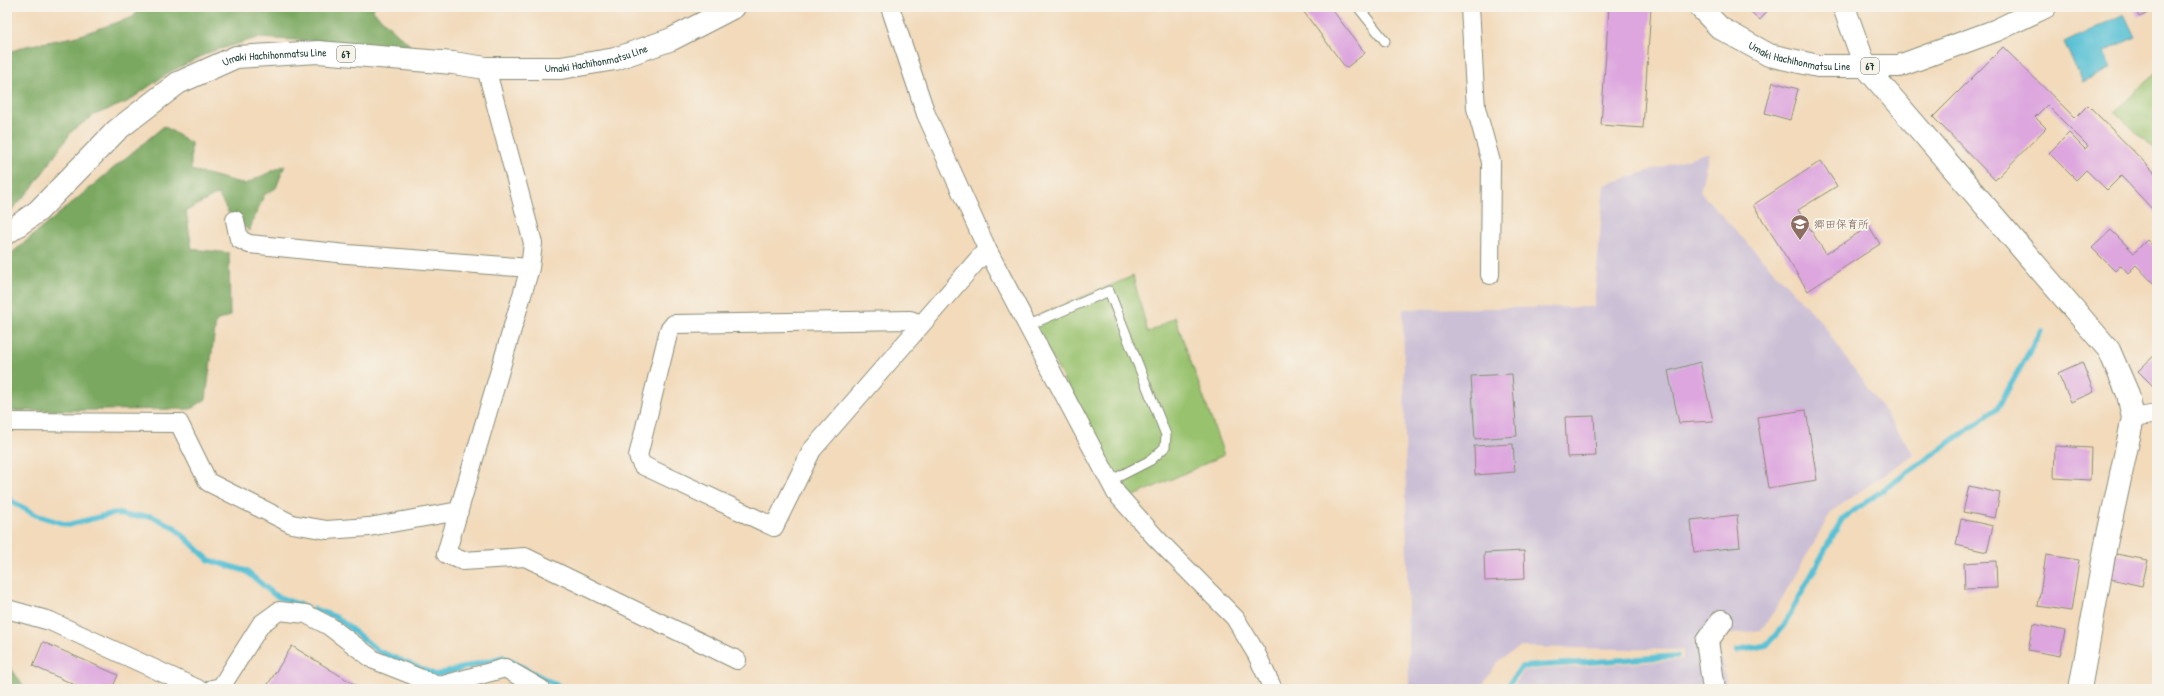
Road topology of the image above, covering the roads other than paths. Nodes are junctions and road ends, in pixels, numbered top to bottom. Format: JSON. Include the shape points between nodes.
{"nodes":[{"id":1,"x":734,"y":7,"type":"edge"},
{"id":2,"x":890,"y":7,"type":"edge"},
{"id":3,"x":1358,"y":7,"type":"edge"},
{"id":4,"x":1470,"y":7,"type":"edge"},
{"id":5,"x":1700,"y":7,"type":"edge"},
{"id":6,"x":1844,"y":7,"type":"edge"},
{"id":7,"x":2045,"y":7,"type":"edge"},
{"id":8,"x":1385,"y":41,"type":"dead end"},
{"id":9,"x":1865,"y":66,"type":"junction"},
{"id":10,"x":486,"y":68,"type":"junction"},
{"id":11,"x":236,"y":220,"type":"dead end"},
{"id":12,"x":7,"y":233,"type":"edge"},
{"id":13,"x":988,"y":252,"type":"junction"},
{"id":14,"x":530,"y":268,"type":"junction"},
{"id":15,"x":1490,"y":275,"type":"dead end"},
{"id":16,"x":921,"y":324,"type":"junction"},
{"id":17,"x":1027,"y":326,"type":"junction"},
{"id":18,"x":2157,"y":414,"type":"edge"},
{"id":19,"x":2132,"y":418,"type":"junction"},
{"id":20,"x":7,"y":422,"type":"edge"},
{"id":21,"x":1110,"y":481,"type":"junction"},
{"id":22,"x":459,"y":511,"type":"junction"},
{"id":23,"x":7,"y":610,"type":"edge"},
{"id":24,"x":1722,"y":621,"type":"dead end"},
{"id":25,"x":737,"y":660,"type":"dead end"},
{"id":26,"x":198,"y":689,"type":"edge"},
{"id":27,"x":212,"y":689,"type":"edge"},
{"id":28,"x":541,"y":689,"type":"edge"},
{"id":29,"x":1273,"y":689,"type":"edge"},
{"id":30,"x":1714,"y":689,"type":"edge"},
{"id":31,"x":2080,"y":689,"type":"edge"}],
"edges":[{"from":1,"to":10,"type":"main road","name":"Umaki Hachihonmatsu Line","number":"67","via":[[672,39],[615,59],[561,68]]},
{"from":2,"to":13,"type":"street","via":[[926,114]]},
{"from":3,"to":8,"type":"lane"},
{"from":4,"to":15,"type":"street","via":[[1476,108],[1491,162]]},
{"from":5,"to":9,"type":"main road","name":"Umaki Hachihonmatsu Line","number":"67","via":[[1720,28],[1769,55],[1818,66]]},
{"from":6,"to":9,"type":"main road"},
{"from":7,"to":9,"type":"main road","name":"Umaki Hachihonmatsu Line","number":"67","via":[[1997,30],[1899,66]]},
{"from":9,"to":19,"type":"main road","via":[[2109,350],[2128,394]]},
{"from":10,"to":12,"type":"main road","name":"Umaki Hachihonmatsu Line","number":"67","via":[[318,52],[236,57],[178,84],[123,125],[38,211]]},
{"from":10,"to":14,"type":"street","via":[[533,243]]},
{"from":11,"to":14,"type":"street","via":[[239,239],[249,244]]},
{"from":13,"to":16,"type":"street","via":[[982,255]]},
{"from":13,"to":17,"type":"street"},
{"from":14,"to":22,"type":"street"},
{"from":16,"to":16,"type":"street","via":[[812,450],[774,528],[642,465],[638,456],[668,330],[674,324],[910,320]]},
{"from":17,"to":21,"type":"street"},
{"from":17,"to":21,"type":"lane","via":[[1110,291],[1166,435],[1165,447],[1151,460]]},
{"from":18,"to":19,"type":"street"},
{"from":19,"to":31,"type":"main road"},
{"from":20,"to":22,"type":"street","via":[[179,423],[208,482],[292,524],[327,530],[362,527]]},
{"from":21,"to":29,"type":"street","via":[[1116,493],[1156,538],[1236,618]]},
{"from":22,"to":25,"type":"street","via":[[446,554],[463,561],[525,557]]},
{"from":23,"to":26,"type":"street","via":[[50,621]]},
{"from":24,"to":30,"type":"main road","via":[[1707,641]]},
{"from":27,"to":28,"type":"street","via":[[221,687],[261,624],[279,611],[306,614],[329,626],[374,660],[440,686],[505,668]]}]}
